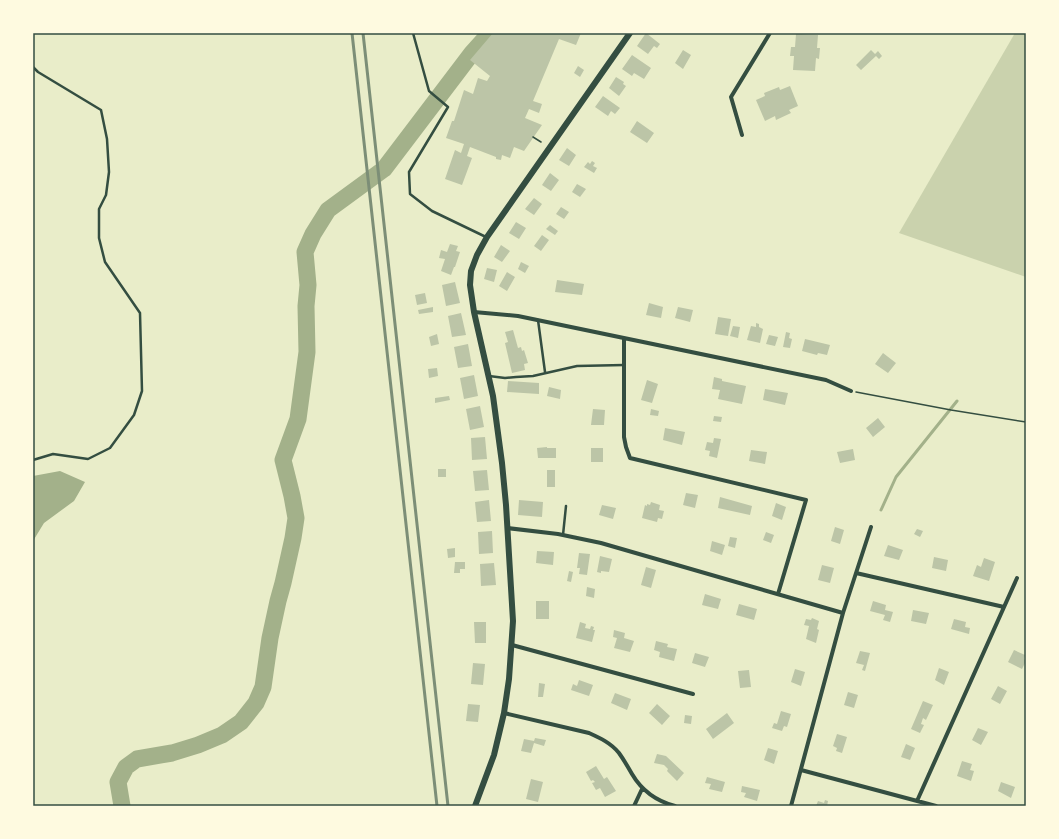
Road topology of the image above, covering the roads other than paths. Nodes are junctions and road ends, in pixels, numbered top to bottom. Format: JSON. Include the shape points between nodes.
{"nodes":[{"id":1,"x":413,"y":33,"type":"edge"},
{"id":2,"x":630,"y":33,"type":"edge"},
{"id":3,"x":770,"y":33,"type":"edge"},
{"id":4,"x":33,"y":67,"type":"edge"},
{"id":5,"x":742,"y":135,"type":"dead end"},
{"id":6,"x":487,"y":238,"type":"junction"},
{"id":7,"x":474,"y":312,"type":"junction"},
{"id":8,"x":538,"y":320,"type":"junction"},
{"id":9,"x":624,"y":338,"type":"junction"},
{"id":10,"x":624,"y":365,"type":"junction"},
{"id":11,"x":545,"y":372,"type":"junction"},
{"id":12,"x":488,"y":376,"type":"junction"},
{"id":13,"x":851,"y":391,"type":"road end"},
{"id":14,"x":33,"y":460,"type":"edge"},
{"id":15,"x":566,"y":506,"type":"dead end"},
{"id":16,"x":507,"y":528,"type":"junction"},
{"id":17,"x":871,"y":528,"type":"dead end"},
{"id":18,"x":563,"y":535,"type":"junction"},
{"id":19,"x":856,"y":573,"type":"junction"},
{"id":20,"x":1017,"y":578,"type":"dead end"},
{"id":21,"x":778,"y":594,"type":"junction"},
{"id":22,"x":1004,"y":607,"type":"junction"},
{"id":23,"x":843,"y":613,"type":"junction"},
{"id":24,"x":512,"y":645,"type":"junction"},
{"id":25,"x":693,"y":694,"type":"dead end"},
{"id":26,"x":504,"y":713,"type":"junction"},
{"id":27,"x":801,"y":770,"type":"junction"},
{"id":28,"x":642,"y":789,"type":"junction"},
{"id":29,"x":917,"y":801,"type":"junction"},
{"id":30,"x":475,"y":806,"type":"edge"},
{"id":31,"x":634,"y":806,"type":"edge"},
{"id":32,"x":675,"y":806,"type":"edge"},
{"id":33,"x":791,"y":806,"type":"edge"},
{"id":34,"x":936,"y":806,"type":"edge"}],
"edges":[{"from":1,"to":6,"type":"lane","via":[[429,91],[448,107],[410,172],[410,194],[432,210]]},
{"from":2,"to":6,"type":"main road"},
{"from":3,"to":5,"type":"street","via":[[731,98]]},
{"from":4,"to":14,"type":"lane","via":[[101,110],[108,139],[109,172],[106,195],[99,209],[99,238],[104,262],[140,312],[142,391],[134,415],[110,448],[88,459],[53,454]]},
{"from":6,"to":7,"type":"main road","via":[[471,271],[470,285]]},
{"from":7,"to":8,"type":"street"},
{"from":7,"to":12,"type":"main road"},
{"from":8,"to":9,"type":"street"},
{"from":8,"to":11,"type":"lane"},
{"from":9,"to":10,"type":"street"},
{"from":9,"to":13,"type":"street","via":[[826,380]]},
{"from":10,"to":11,"type":"lane","via":[[577,366]]},
{"from":10,"to":21,"type":"street","via":[[624,437],[630,458],[806,500]]},
{"from":11,"to":12,"type":"lane","via":[[533,376],[505,378]]},
{"from":12,"to":16,"type":"main road","via":[[502,463]]},
{"from":15,"to":18,"type":"lane"},
{"from":16,"to":18,"type":"street"},
{"from":16,"to":24,"type":"main road","via":[[513,621]]},
{"from":17,"to":19,"type":"street"},
{"from":18,"to":21,"type":"street","via":[[601,543]]},
{"from":19,"to":22,"type":"street"},
{"from":19,"to":23,"type":"street"},
{"from":20,"to":22,"type":"street"},
{"from":21,"to":23,"type":"street"},
{"from":22,"to":29,"type":"street"},
{"from":23,"to":27,"type":"street"},
{"from":24,"to":25,"type":"street"},
{"from":24,"to":26,"type":"main road"},
{"from":26,"to":28,"type":"street","via":[[589,733],[600,738],[619,753]]},
{"from":26,"to":30,"type":"main road","via":[[494,755]]},
{"from":27,"to":29,"type":"street"},
{"from":27,"to":33,"type":"street"},
{"from":28,"to":31,"type":"street"},
{"from":28,"to":32,"type":"street","via":[[656,800]]},
{"from":29,"to":34,"type":"street"}]}
